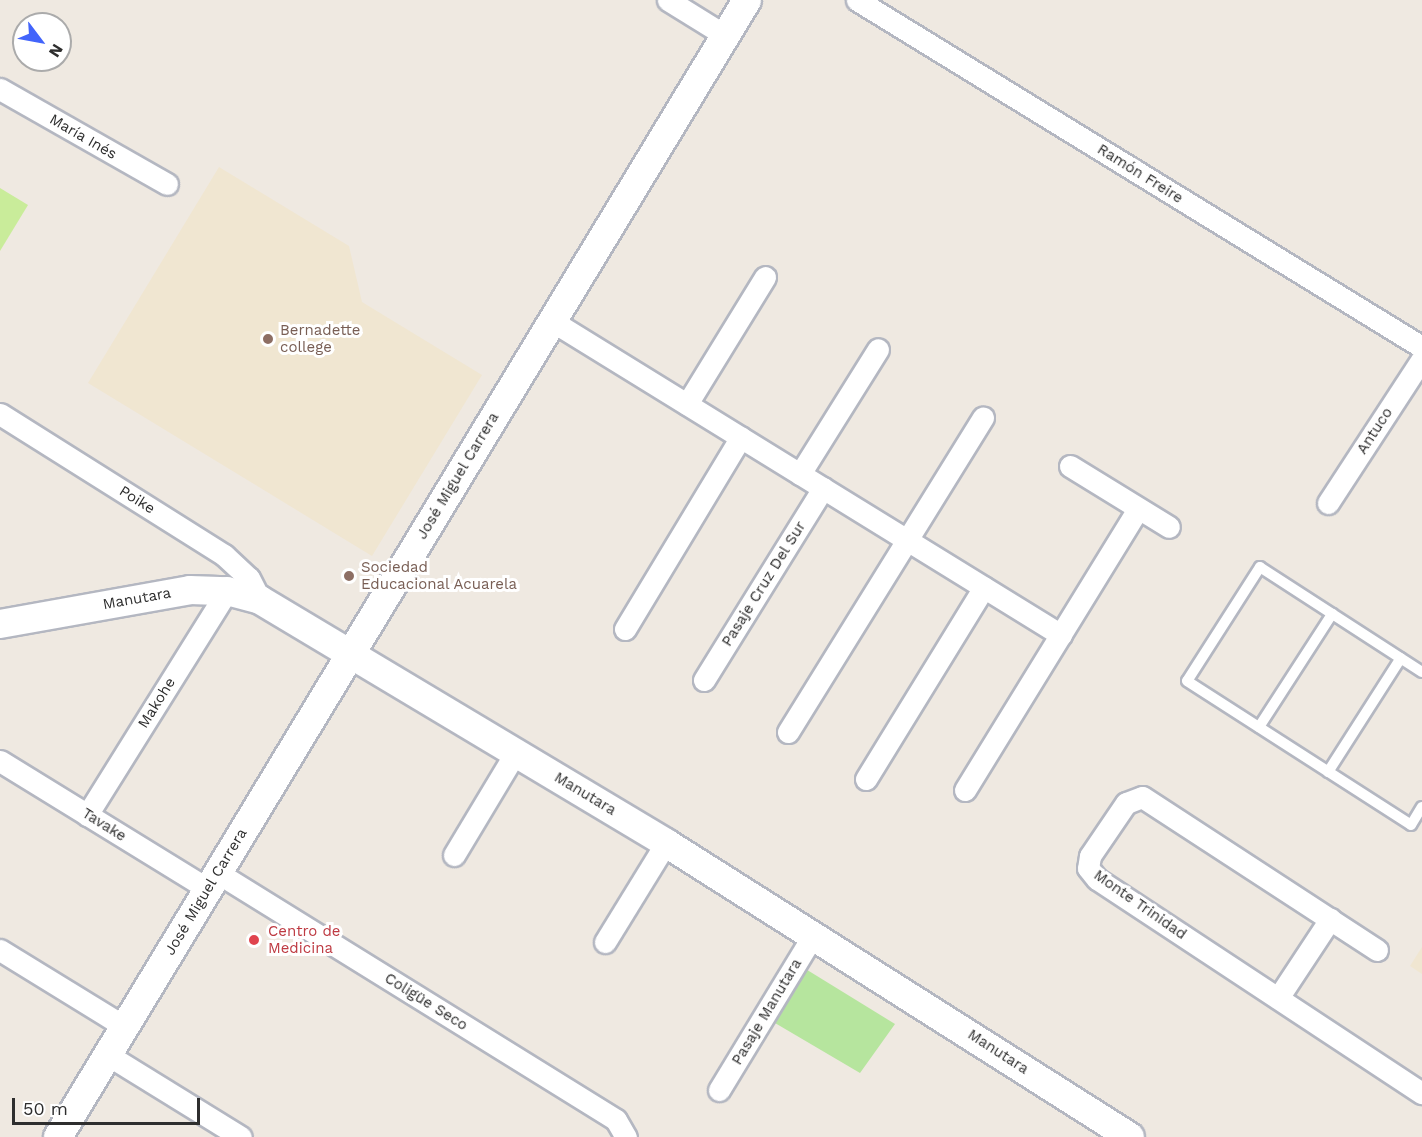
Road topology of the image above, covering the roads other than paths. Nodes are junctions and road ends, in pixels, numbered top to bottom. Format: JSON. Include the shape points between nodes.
{"nodes":[{"id":1,"x":668,"y":0,"type":"edge"},
{"id":2,"x":747,"y":0,"type":"edge"},
{"id":3,"x":857,"y":0,"type":"edge"},
{"id":4,"x":726,"y":36,"type":"junction"},
{"id":5,"x":0,"y":89,"type":"edge"},
{"id":6,"x":167,"y":184,"type":"dead end"},
{"id":7,"x":765,"y":276,"type":"dead end"},
{"id":8,"x":552,"y":321,"type":"junction"},
{"id":9,"x":1422,"y":347,"type":"edge"},
{"id":10,"x":878,"y":349,"type":"dead end"},
{"id":11,"x":1422,"y":359,"type":"edge"},
{"id":12,"x":687,"y":404,"type":"junction"},
{"id":13,"x":983,"y":418,"type":"dead end"},
{"id":14,"x":2,"y":422,"type":"edge"},
{"id":15,"x":741,"y":437,"type":"junction"},
{"id":16,"x":1070,"y":466,"type":"dead end"},
{"id":17,"x":800,"y":474,"type":"junction"},
{"id":18,"x":823,"y":488,"type":"junction"},
{"id":19,"x":1328,"y":503,"type":"dead end"},
{"id":20,"x":1138,"y":509,"type":"junction"},
{"id":21,"x":1169,"y":527,"type":"dead end"},
{"id":22,"x":907,"y":540,"type":"junction"},
{"id":23,"x":984,"y":587,"type":"junction"},
{"id":24,"x":227,"y":591,"type":"junction"},
{"id":25,"x":260,"y":600,"type":"junction"},
{"id":26,"x":1332,"y":614,"type":"junction"},
{"id":27,"x":0,"y":624,"type":"edge"},
{"id":28,"x":625,"y":629,"type":"dead end"},
{"id":29,"x":1061,"y":634,"type":"junction"},
{"id":30,"x":352,"y":651,"type":"junction"},
{"id":31,"x":1401,"y":658,"type":"junction"},
{"id":32,"x":1422,"y":672,"type":"edge"},
{"id":33,"x":704,"y":680,"type":"dead end"},
{"id":34,"x":1259,"y":727,"type":"junction"},
{"id":35,"x":788,"y":732,"type":"dead end"},
{"id":36,"x":516,"y":752,"type":"junction"},
{"id":37,"x":0,"y":761,"type":"edge"},
{"id":38,"x":1329,"y":772,"type":"junction"},
{"id":39,"x":866,"y":779,"type":"dead end"},
{"id":40,"x":965,"y":790,"type":"dead end"},
{"id":41,"x":1422,"y":807,"type":"edge"},
{"id":42,"x":87,"y":815,"type":"junction"},
{"id":43,"x":666,"y":843,"type":"junction"},
{"id":44,"x":454,"y":855,"type":"dead end"},
{"id":45,"x":213,"y":881,"type":"junction"},
{"id":46,"x":1330,"y":919,"type":"junction"},
{"id":47,"x":814,"y":934,"type":"junction"},
{"id":48,"x":605,"y":942,"type":"dead end"},
{"id":49,"x":0,"y":950,"type":"edge"},
{"id":50,"x":1377,"y":950,"type":"dead end"},
{"id":51,"x":1278,"y":998,"type":"junction"},
{"id":52,"x":125,"y":1027,"type":"junction"},
{"id":53,"x":108,"y":1055,"type":"junction"},
{"id":54,"x":719,"y":1090,"type":"dead end"},
{"id":55,"x":1422,"y":1093,"type":"edge"},
{"id":56,"x":1112,"y":1132,"type":"edge"},
{"id":57,"x":58,"y":1137,"type":"edge"},
{"id":58,"x":242,"y":1137,"type":"edge"},
{"id":59,"x":626,"y":1137,"type":"edge"}],
"edges":[{"from":1,"to":4,"type":"street"},
{"from":2,"to":4,"type":"street","name":"José Miguel Carrera"},
{"from":3,"to":9,"type":"street","name":"Ramón Freire"},
{"from":4,"to":8,"type":"street","name":"José Miguel Carrera"},
{"from":5,"to":6,"type":"street","name":"María Inés"},
{"from":7,"to":12,"type":"street"},
{"from":8,"to":12,"type":"street"},
{"from":8,"to":30,"type":"street","name":"José Miguel Carrera"},
{"from":10,"to":17,"type":"street"},
{"from":11,"to":19,"type":"street","name":"Antuco"},
{"from":12,"to":15,"type":"street"},
{"from":13,"to":22,"type":"street"},
{"from":14,"to":25,"type":"street","name":"Poike","via":[[224,555],[249,578]]},
{"from":15,"to":17,"type":"street"},
{"from":15,"to":28,"type":"street"},
{"from":16,"to":20,"type":"street"},
{"from":17,"to":18,"type":"street"},
{"from":18,"to":22,"type":"street"},
{"from":18,"to":33,"type":"street","name":"Pasaje Cruz Del Sur"},
{"from":20,"to":21,"type":"street"},
{"from":20,"to":29,"type":"street"},
{"from":22,"to":23,"type":"street"},
{"from":22,"to":35,"type":"street"},
{"from":23,"to":29,"type":"street"},
{"from":23,"to":39,"type":"street"},
{"from":24,"to":25,"type":"street","name":"Manutara"},
{"from":24,"to":27,"type":"street","name":"Manutara","via":[[180,592]]},
{"from":24,"to":42,"type":"street","name":"Makohe"},
{"from":25,"to":30,"type":"street","name":"Manutara"},
{"from":26,"to":31,"type":"lane"},
{"from":26,"to":34,"type":"lane"},
{"from":26,"to":34,"type":"lane","via":[[1260,567],[1187,681]]},
{"from":29,"to":40,"type":"street"},
{"from":30,"to":36,"type":"street","name":"Manutara"},
{"from":30,"to":45,"type":"street","name":"José Miguel Carrera"},
{"from":31,"to":32,"type":"lane"},
{"from":31,"to":38,"type":"lane"},
{"from":34,"to":38,"type":"lane"},
{"from":36,"to":43,"type":"street","name":"Manutara"},
{"from":36,"to":44,"type":"street"},
{"from":37,"to":42,"type":"street","name":"Tavake"},
{"from":38,"to":41,"type":"lane","via":[[1411,825]]},
{"from":42,"to":45,"type":"street","name":"Tavake"},
{"from":43,"to":47,"type":"street","name":"Manutara"},
{"from":43,"to":48,"type":"street"},
{"from":45,"to":52,"type":"street","name":"José Miguel Carrera"},
{"from":45,"to":59,"type":"street","name":"Coligüe Seco","via":[[616,1120]]},
{"from":46,"to":50,"type":"street","name":"Monte Trinidad"},
{"from":46,"to":51,"type":"street"},
{"from":46,"to":51,"type":"street","name":"Monte Trinidad","via":[[1142,797],[1125,803],[1090,856],[1089,868],[1097,879]]},
{"from":47,"to":54,"type":"street","name":"Pasaje Manutara"},
{"from":47,"to":56,"type":"street","name":"Manutara"},
{"from":49,"to":52,"type":"street"},
{"from":51,"to":55,"type":"street","name":"Monte Trinidad"},
{"from":52,"to":53,"type":"street","name":"José Miguel Carrera"},
{"from":53,"to":57,"type":"street","name":"José Miguel Carrera"},
{"from":53,"to":58,"type":"street"}]}
